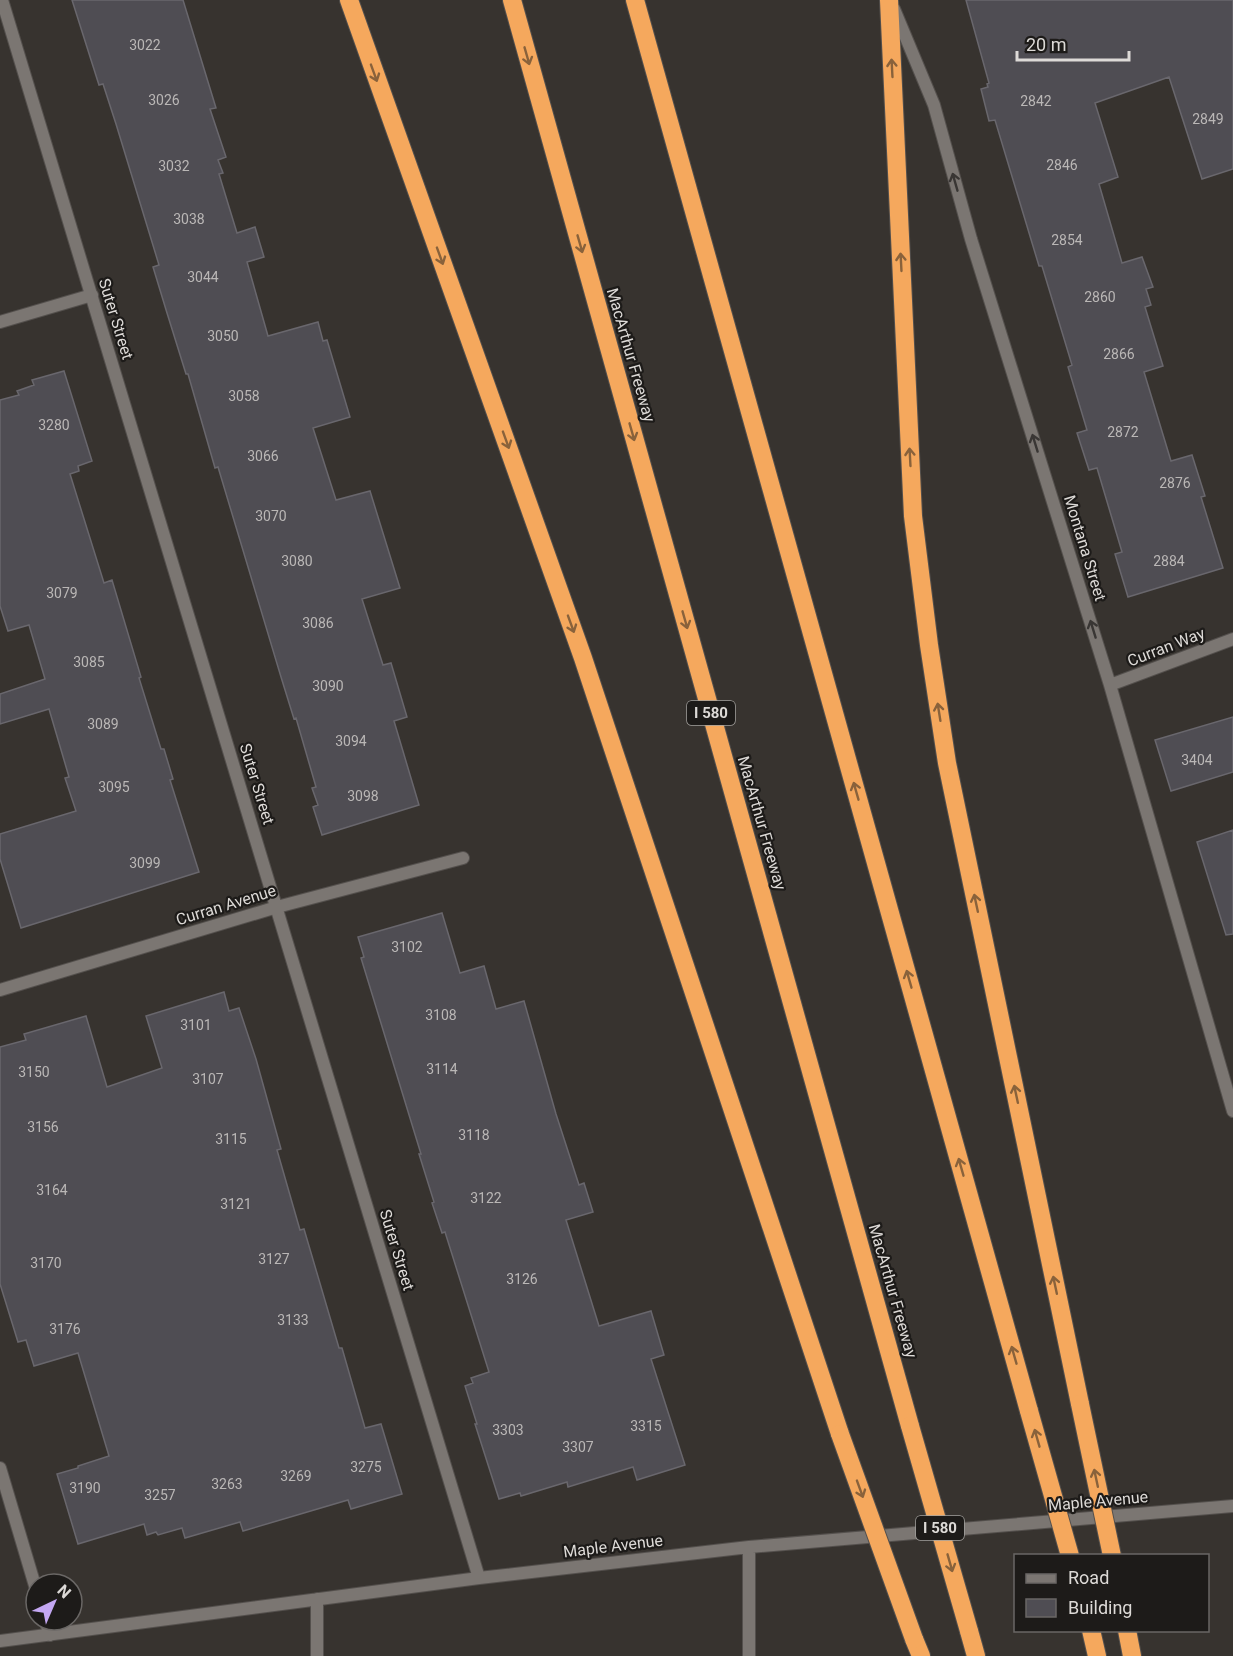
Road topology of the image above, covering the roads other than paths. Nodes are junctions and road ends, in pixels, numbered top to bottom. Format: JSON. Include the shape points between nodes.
{"nodes":[{"id":1,"x":2,"y":0,"type":"edge"},
{"id":2,"x":349,"y":0,"type":"edge"},
{"id":3,"x":512,"y":0,"type":"edge"},
{"id":4,"x":635,"y":0,"type":"edge"},
{"id":5,"x":889,"y":0,"type":"edge"},
{"id":6,"x":92,"y":295,"type":"junction"},
{"id":7,"x":0,"y":322,"type":"edge"},
{"id":8,"x":1233,"y":639,"type":"edge"},
{"id":9,"x":1110,"y":685,"type":"junction"},
{"id":10,"x":463,"y":858,"type":"dead end"},
{"id":11,"x":277,"y":907,"type":"junction"},
{"id":12,"x":0,"y":990,"type":"edge"},
{"id":13,"x":1233,"y":1111,"type":"edge"},
{"id":14,"x":0,"y":1468,"type":"edge"},
{"id":15,"x":1233,"y":1506,"type":"edge"},
{"id":16,"x":749,"y":1547,"type":"junction"},
{"id":17,"x":1069,"y":1554,"type":"edge"},
{"id":18,"x":1112,"y":1554,"type":"edge"},
{"id":19,"x":31,"y":1572,"type":"edge"},
{"id":20,"x":479,"y":1578,"type":"junction"},
{"id":21,"x":317,"y":1599,"type":"junction"},
{"id":22,"x":49,"y":1632,"type":"edge"},
{"id":23,"x":1091,"y":1632,"type":"edge"},
{"id":24,"x":1127,"y":1632,"type":"edge"},
{"id":25,"x":50,"y":1635,"type":"junction"},
{"id":26,"x":0,"y":1641,"type":"edge"},
{"id":27,"x":317,"y":1656,"type":"edge"},
{"id":28,"x":749,"y":1656,"type":"edge"},
{"id":29,"x":921,"y":1656,"type":"edge"},
{"id":30,"x":976,"y":1656,"type":"edge"},
{"id":31,"x":1097,"y":1656,"type":"edge"},
{"id":32,"x":1132,"y":1656,"type":"edge"}],
"edges":[{"from":1,"to":6,"type":"street","name":"Suter Street"},
{"from":2,"to":29,"type":"highway","one_way":true,"bridge":true,"via":[[583,658],[840,1434]]},
{"from":3,"to":30,"type":"highway","name":"MacArthur Freeway","number":"I 580","one_way":true,"bridge":true},
{"from":17,"to":4,"type":"highway","one_way":true,"bridge":true},
{"from":9,"to":5,"type":"street","name":"Montana Street","one_way":true,"via":[[971,239],[934,105]]},
{"from":18,"to":5,"type":"highway","one_way":true,"bridge":true,"via":[[948,763],[929,645],[913,516]]},
{"from":6,"to":7,"type":"street"},
{"from":6,"to":11,"type":"street","name":"Suter Street"},
{"from":8,"to":9,"type":"street","name":"Curran Way"},
{"from":9,"to":13,"type":"street","name":"Montana Street"},
{"from":10,"to":11,"type":"street","name":"Curran Avenue"},
{"from":11,"to":12,"type":"street","name":"Curran Avenue"},
{"from":11,"to":20,"type":"street","name":"Suter Street"},
{"from":14,"to":19,"type":"street"},
{"from":15,"to":16,"type":"street","name":"Maple Avenue"},
{"from":16,"to":20,"type":"street","name":"Maple Avenue"},
{"from":16,"to":28,"type":"street"},
{"from":20,"to":21,"type":"street","name":"Maple Avenue"},
{"from":21,"to":25,"type":"street","name":"Maple Avenue"},
{"from":21,"to":27,"type":"street"},
{"from":22,"to":25,"type":"street"},
{"from":23,"to":31,"type":"highway"},
{"from":24,"to":32,"type":"highway"},
{"from":25,"to":26,"type":"street","name":"Maple Avenue"}]}
